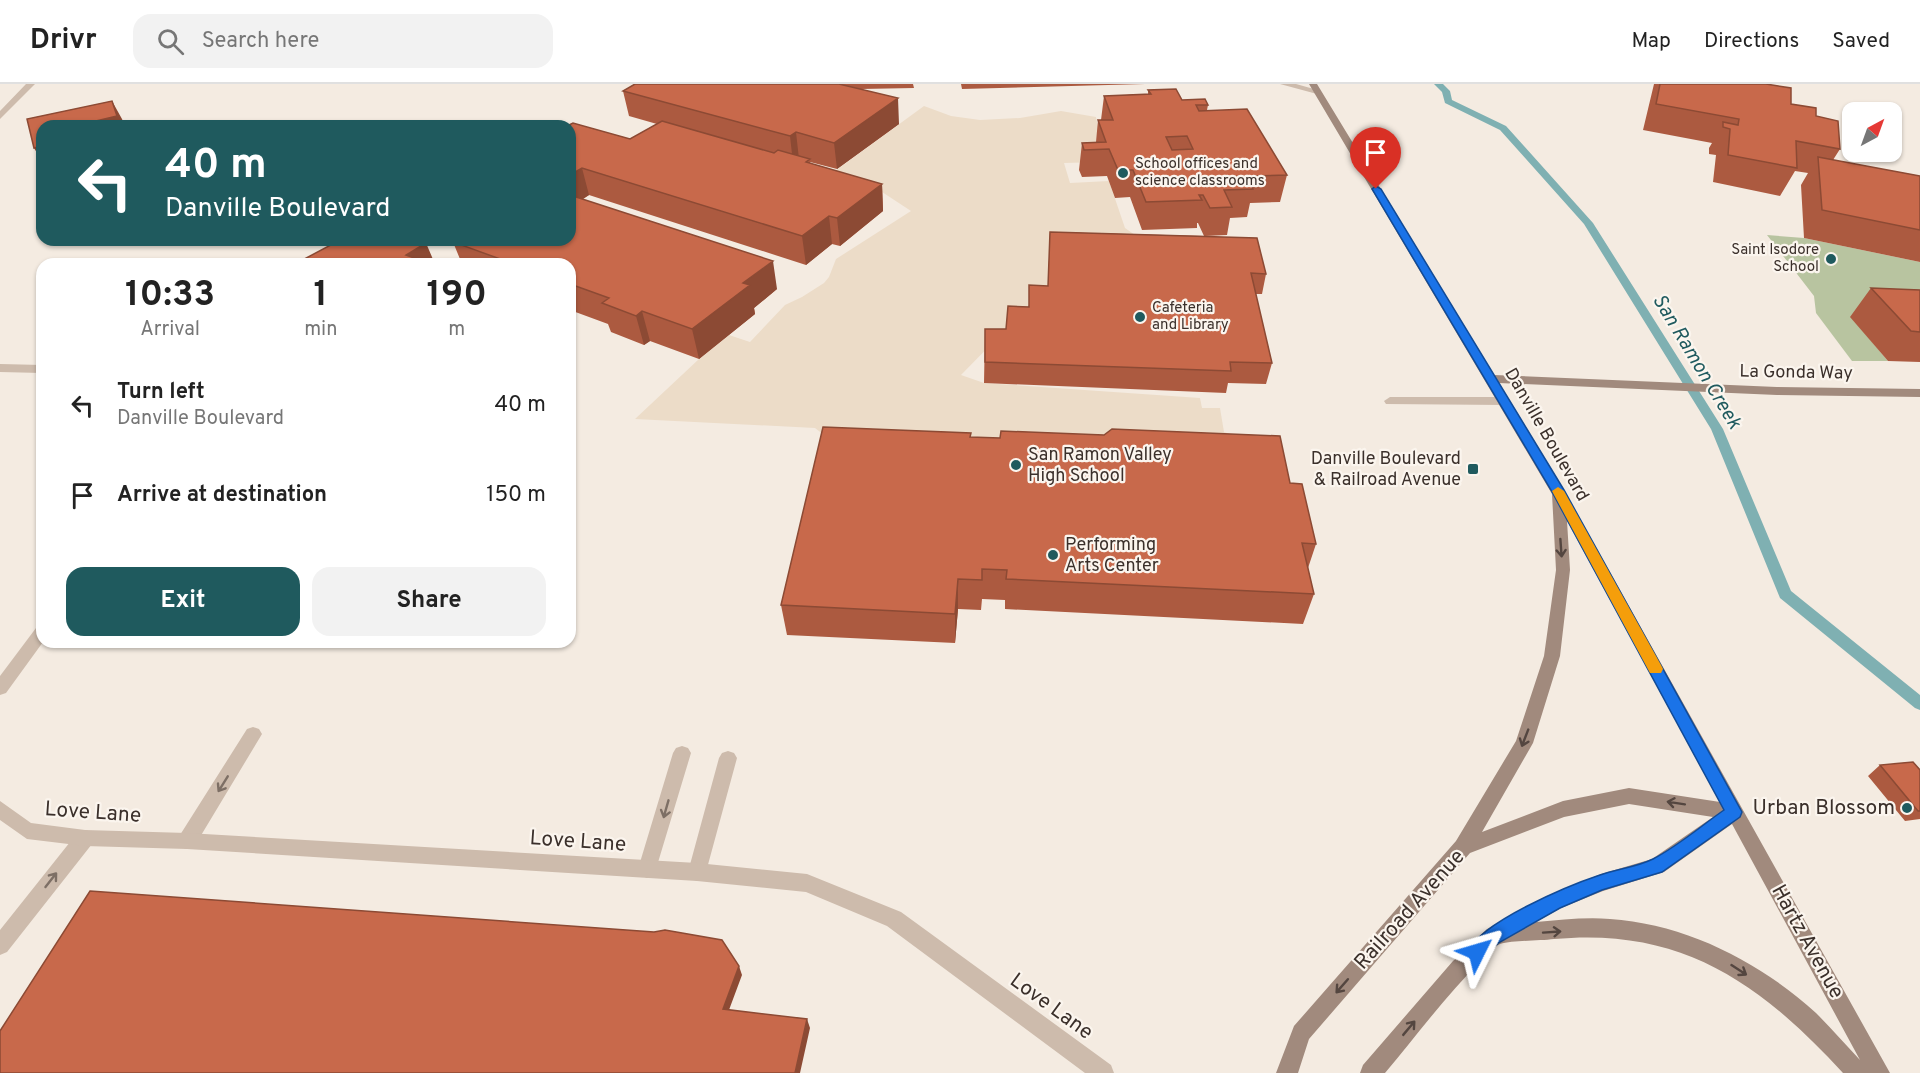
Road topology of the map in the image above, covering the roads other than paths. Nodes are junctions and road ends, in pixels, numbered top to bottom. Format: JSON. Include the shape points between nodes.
{"nodes":[{"id":1,"x":31,"y":84,"type":"edge"},
{"id":2,"x":1284,"y":84,"type":"edge"},
{"id":3,"x":1315,"y":87,"type":"edge"},
{"id":4,"x":0,"y":116,"type":"edge"},
{"id":5,"x":0,"y":368,"type":"edge"},
{"id":6,"x":36,"y":369,"type":"edge"},
{"id":7,"x":1491,"y":379,"type":"junction"},
{"id":8,"x":1920,"y":393,"type":"edge"},
{"id":9,"x":1390,"y":401,"type":"dead end"},
{"id":10,"x":1504,"y":401,"type":"junction"},
{"id":11,"x":1557,"y":490,"type":"junction"},
{"id":12,"x":36,"y":640,"type":"edge"},
{"id":13,"x":0,"y":688,"type":"edge"},
{"id":14,"x":253,"y":734,"type":"dead end"},
{"id":15,"x":682,"y":753,"type":"dead end"},
{"id":16,"x":728,"y":758,"type":"dead end"},
{"id":17,"x":0,"y":809,"type":"edge"},
{"id":18,"x":1734,"y":812,"type":"junction"},
{"id":19,"x":85,"y":838,"type":"junction"},
{"id":20,"x":187,"y":841,"type":"junction"},
{"id":21,"x":1463,"y":847,"type":"junction"},
{"id":22,"x":647,"y":869,"type":"junction"},
{"id":23,"x":697,"y":872,"type":"junction"},
{"id":24,"x":1494,"y":936,"type":"junction"},
{"id":25,"x":0,"y":945,"type":"edge"},
{"id":26,"x":1103,"y":1073,"type":"edge"},
{"id":27,"x":1287,"y":1073,"type":"edge"},
{"id":28,"x":1371,"y":1073,"type":"edge"},
{"id":29,"x":1858,"y":1073,"type":"edge"},
{"id":30,"x":1879,"y":1073,"type":"edge"}],
"edges":[{"from":1,"to":4,"type":"street"},
{"from":2,"to":3,"type":"street"},
{"from":3,"to":7,"type":"main road","name":"Danville Boulevard"},
{"from":5,"to":6,"type":"street"},
{"from":7,"to":8,"type":"main road","name":"La Gonda Way"},
{"from":7,"to":10,"type":"main road","name":"Danville Boulevard"},
{"from":9,"to":10,"type":"street"},
{"from":10,"to":11,"type":"main road","name":"Danville Boulevard"},
{"from":11,"to":18,"type":"main road","name":"Danville Boulevard"},
{"from":11,"to":21,"type":"main road","one_way":true,"via":[[1563,570],[1552,656],[1524,743]]},
{"from":12,"to":13,"type":"street"},
{"from":14,"to":20,"type":"street","one_way":true},
{"from":15,"to":22,"type":"street","one_way":true},
{"from":16,"to":23,"type":"street"},
{"from":17,"to":19,"type":"street","name":"Love Lane","via":[[27,831]]},
{"from":18,"to":21,"type":"main road","name":"Railroad Avenue","one_way":true,"via":[[1629,796],[1563,809]]},
{"from":18,"to":24,"type":"main road","via":[[1656,866],[1554,902]]},
{"from":18,"to":30,"type":"main road","name":"Hartz Avenue"},
{"from":19,"to":20,"type":"street","name":"Love Lane"},
{"from":25,"to":19,"type":"street","one_way":true},
{"from":20,"to":22,"type":"street","name":"Love Lane"},
{"from":21,"to":27,"type":"main road","name":"Railroad Avenue","one_way":true,"via":[[1301,1033]]},
{"from":22,"to":23,"type":"street","name":"Love Lane"},
{"from":23,"to":26,"type":"street","name":"Love Lane","via":[[807,883],[894,919]]},
{"from":28,"to":24,"type":"main road","one_way":true,"via":[[1460,968]]},
{"from":24,"to":29,"type":"main road","one_way":true,"via":[[1609,928],[1704,949],[1802,1015]]}]}
